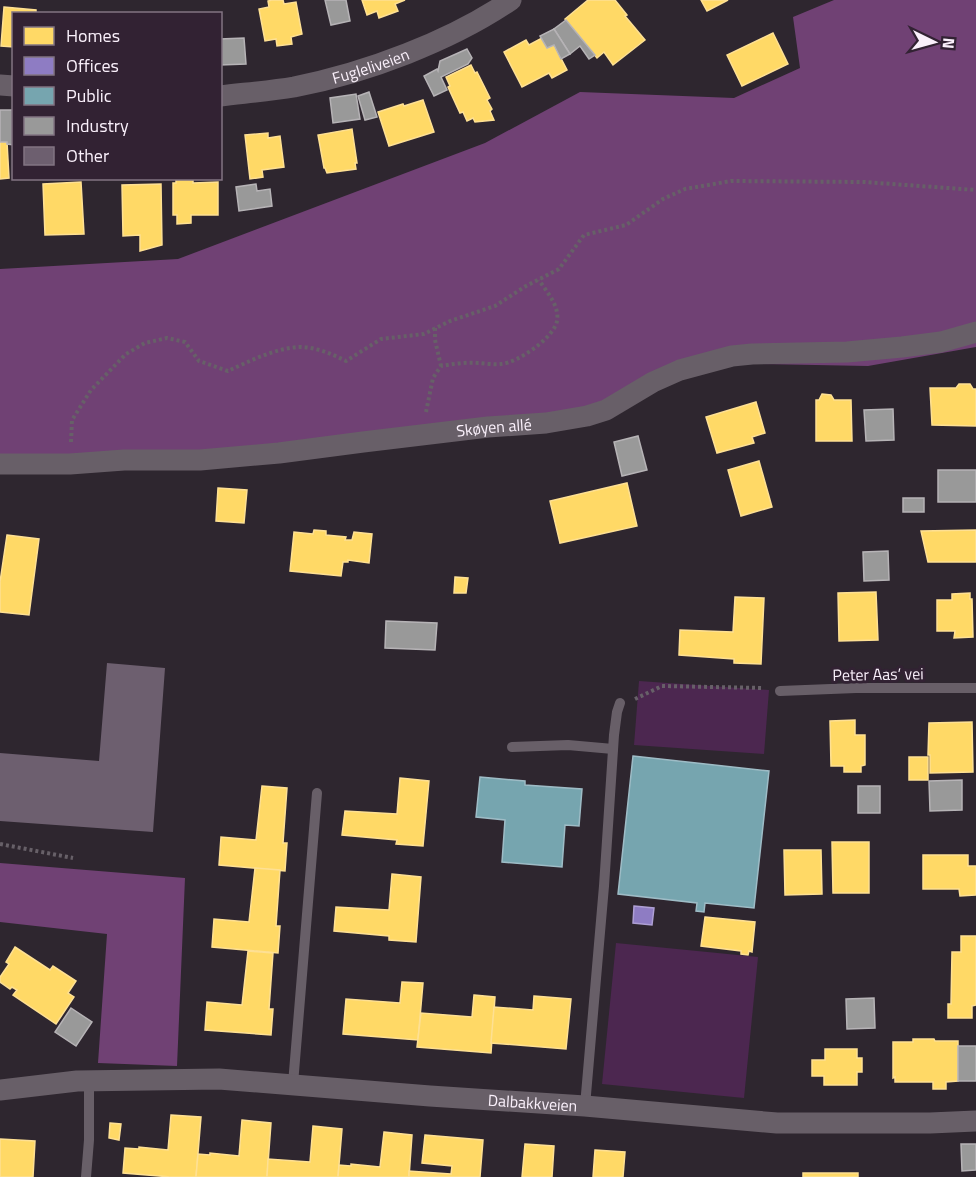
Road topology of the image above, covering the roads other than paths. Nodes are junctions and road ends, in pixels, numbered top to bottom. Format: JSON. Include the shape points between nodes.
{"nodes":[{"id":1,"x":511,"y":0,"type":"edge"},
{"id":2,"x":222,"y":96,"type":"edge"},
{"id":3,"x":976,"y":332,"type":"edge"},
{"id":4,"x":0,"y":464,"type":"edge"},
{"id":5,"x":976,"y":688,"type":"edge"},
{"id":6,"x":780,"y":691,"type":"road end"},
{"id":7,"x":620,"y":704,"type":"road end"},
{"id":8,"x":513,"y":747,"type":"dead end"},
{"id":9,"x":613,"y":749,"type":"junction"},
{"id":10,"x":317,"y":793,"type":"dead end"},
{"id":11,"x":89,"y":1081,"type":"junction"},
{"id":12,"x":293,"y":1084,"type":"junction"},
{"id":13,"x":0,"y":1090,"type":"edge"},
{"id":14,"x":585,"y":1106,"type":"junction"},
{"id":15,"x":976,"y":1121,"type":"edge"},
{"id":16,"x":86,"y":1177,"type":"edge"}],
"edges":[{"from":1,"to":2,"type":"street","name":"Fugleliveien","via":[[439,39],[345,75],[293,87]]},
{"from":3,"to":4,"type":"street","name":"Skøyen allé","via":[[902,347],[732,356],[680,370],[606,410],[546,423],[200,460]]},
{"from":5,"to":6,"type":"lane","name":"Peter Aas’ vei"},
{"from":7,"to":9,"type":"lane"},
{"from":8,"to":9,"type":"lane"},
{"from":9,"to":14,"type":"lane"},
{"from":10,"to":12,"type":"lane"},
{"from":11,"to":12,"type":"street","name":"Dalbakkveien","via":[[219,1079]]},
{"from":11,"to":13,"type":"street","name":"Dalbakkveien"},
{"from":11,"to":16,"type":"lane"},
{"from":12,"to":14,"type":"street","name":"Dalbakkveien"},
{"from":14,"to":15,"type":"street","name":"Dalbakkveien","via":[[777,1123]]}]}
